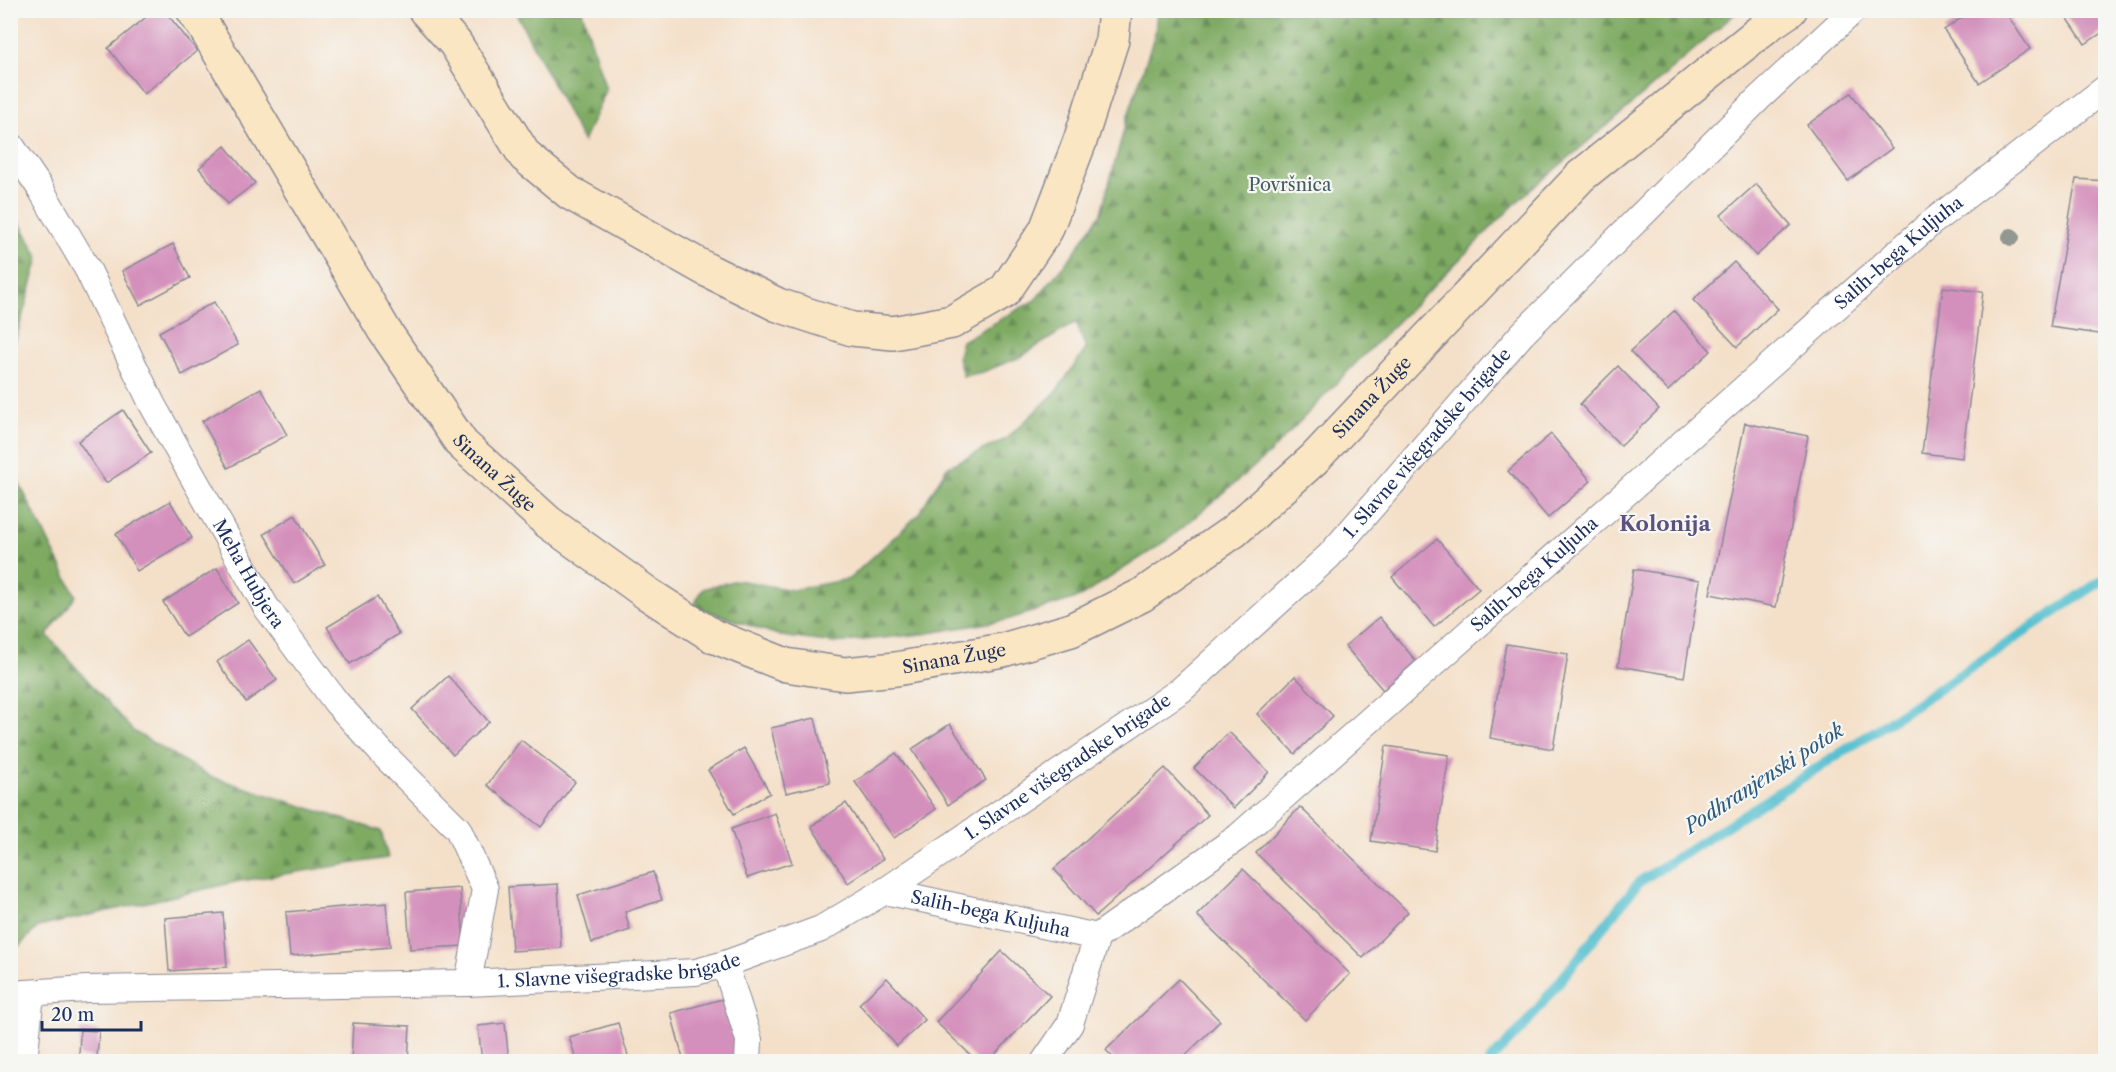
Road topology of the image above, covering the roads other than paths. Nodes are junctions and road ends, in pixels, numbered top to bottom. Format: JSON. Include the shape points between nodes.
{"nodes":[{"id":1,"x":193,"y":10,"type":"edge"},
{"id":2,"x":425,"y":10,"type":"edge"},
{"id":3,"x":1115,"y":10,"type":"edge"},
{"id":4,"x":1790,"y":10,"type":"edge"},
{"id":5,"x":1854,"y":10,"type":"edge"},
{"id":6,"x":2106,"y":88,"type":"edge"},
{"id":7,"x":10,"y":144,"type":"edge"},
{"id":8,"x":885,"y":891,"type":"junction"},
{"id":9,"x":1097,"y":937,"type":"junction"},
{"id":10,"x":726,"y":964,"type":"junction"},
{"id":11,"x":468,"y":983,"type":"junction"},
{"id":12,"x":21,"y":994,"type":"edge"},
{"id":13,"x":24,"y":1062,"type":"edge"},
{"id":14,"x":748,"y":1062,"type":"edge"},
{"id":15,"x":1044,"y":1062,"type":"edge"}],
"edges":[{"from":1,"to":4,"type":"main road","name":"Sinana Žuge","via":[[384,330],[462,444],[548,522],[713,636],[786,665],[845,674],[1003,650],[1071,630],[1142,595],[1234,531],[1314,459],[1581,176]]},
{"from":2,"to":3,"type":"main road","via":[[455,44],[525,156],[570,193],[778,305],[852,329],[893,333],[952,322],[1004,292],[1046,230],[1112,40]]},
{"from":5,"to":8,"type":"street","name":"1. Slavne višegradske brigade","via":[[1759,98],[1522,334],[1321,564],[1181,690]]},
{"from":6,"to":9,"type":"street","name":"Salih-bega Kuljuha","via":[[1930,223],[1238,837]]},
{"from":7,"to":11,"type":"street","name":"Meha Hubjera","via":[[88,270],[152,404],[266,607],[336,702],[458,829],[485,889]]},
{"from":8,"to":9,"type":"street","name":"Salih-bega Kuljuha"},
{"from":8,"to":10,"type":"street","name":"1. Slavne višegradske brigade","via":[[821,929]]},
{"from":9,"to":15,"type":"street","name":"Salih-bega Kuljuha","via":[[1070,1024]]},
{"from":10,"to":11,"type":"street","name":"1. Slavne višegradske brigade","via":[[696,972]]},
{"from":10,"to":14,"type":"street","via":[[749,1040]]},
{"from":11,"to":12,"type":"street","name":"1. Slavne višegradske brigade","via":[[87,989]]},
{"from":12,"to":13,"type":"street"}]}
